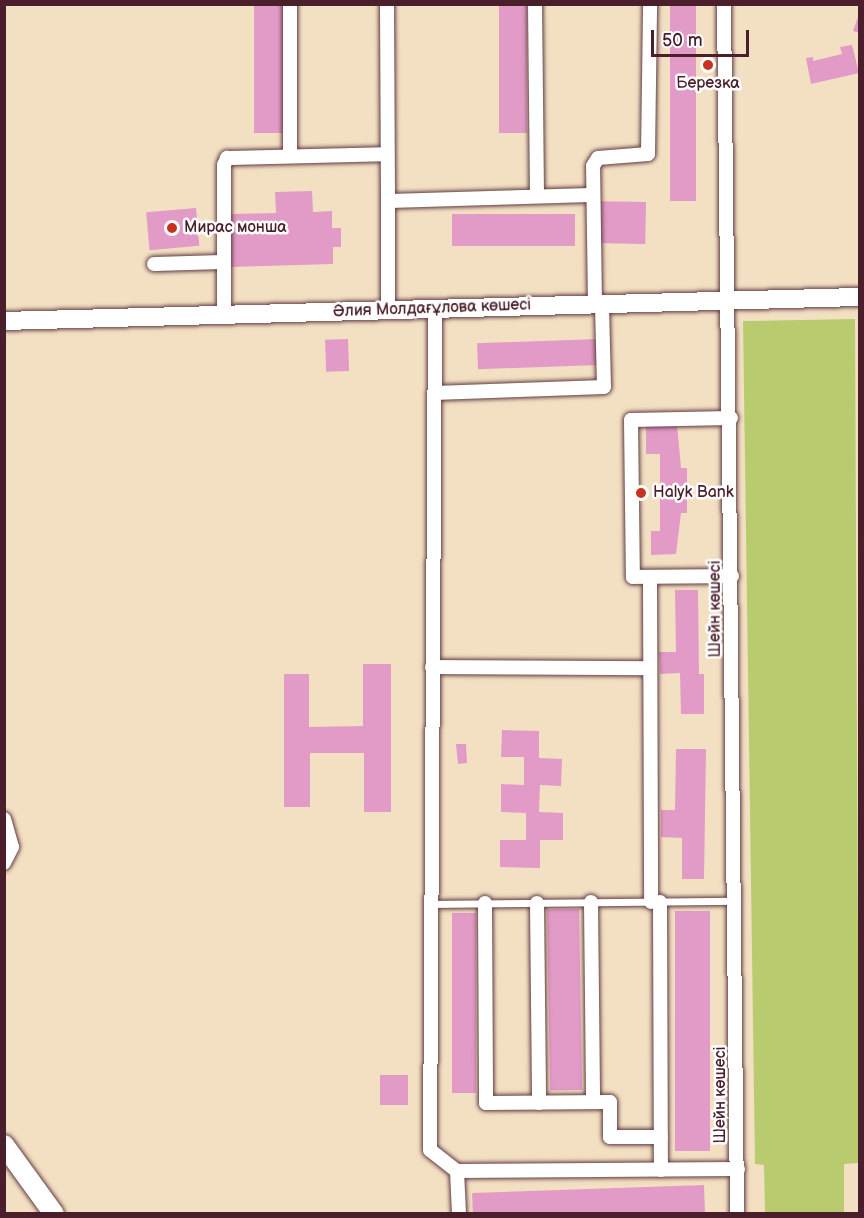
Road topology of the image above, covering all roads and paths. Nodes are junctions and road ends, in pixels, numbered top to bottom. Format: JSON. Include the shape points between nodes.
{"nodes":[{"id":1,"x":290,"y":4,"type":"edge"},
{"id":2,"x":387,"y":4,"type":"edge"},
{"id":3,"x":535,"y":4,"type":"edge"},
{"id":4,"x":650,"y":4,"type":"edge"},
{"id":5,"x":724,"y":4,"type":"edge"},
{"id":6,"x":290,"y":154,"type":"junction"},
{"id":7,"x":387,"y":154,"type":"junction"},
{"id":8,"x":592,"y":195,"type":"junction"},
{"id":9,"x":537,"y":196,"type":"junction"},
{"id":10,"x":388,"y":201,"type":"junction"},
{"id":11,"x":223,"y":262,"type":"junction"},
{"id":12,"x":154,"y":264,"type":"dead end"},
{"id":13,"x":860,"y":297,"type":"edge"},
{"id":14,"x":730,"y":301,"type":"junction"},
{"id":15,"x":599,"y":304,"type":"junction"},
{"id":16,"x":435,"y":309,"type":"junction"},
{"id":17,"x":388,"y":310,"type":"junction"},
{"id":18,"x":224,"y":314,"type":"junction"},
{"id":19,"x":4,"y":321,"type":"edge"},
{"id":20,"x":434,"y":393,"type":"junction"},
{"id":21,"x":731,"y":418,"type":"junction"},
{"id":22,"x":732,"y":576,"type":"junction"},
{"id":23,"x":650,"y":577,"type":"junction"},
{"id":24,"x":432,"y":667,"type":"junction"},
{"id":25,"x":650,"y":668,"type":"junction"},
{"id":26,"x":4,"y":819,"type":"edge"},
{"id":27,"x":4,"y":863,"type":"edge"},
{"id":28,"x":734,"y":901,"type":"junction"},
{"id":29,"x":591,"y":902,"type":"junction"},
{"id":30,"x":656,"y":902,"type":"junction"},
{"id":31,"x":485,"y":903,"type":"junction"},
{"id":32,"x":537,"y":903,"type":"junction"},
{"id":33,"x":431,"y":904,"type":"junction"},
{"id":34,"x":593,"y":1102,"type":"junction"},
{"id":35,"x":539,"y":1103,"type":"junction"},
{"id":36,"x":661,"y":1137,"type":"junction"},
{"id":37,"x":4,"y":1145,"type":"edge"},
{"id":38,"x":738,"y":1169,"type":"junction"},
{"id":39,"x":661,"y":1170,"type":"junction"},
{"id":40,"x":457,"y":1171,"type":"junction"},
{"id":41,"x":54,"y":1210,"type":"edge"},
{"id":42,"x":459,"y":1214,"type":"edge"},
{"id":43,"x":737,"y":1214,"type":"edge"}],
"edges":[{"from":1,"to":6,"type":"street"},
{"from":2,"to":7,"type":"street"},
{"from":3,"to":9,"type":"street"},
{"from":4,"to":8,"type":"street","via":[[650,148],[648,154],[641,156],[594,160]]},
{"from":5,"to":14,"type":"street","name":"Шейн көшесі"},
{"from":6,"to":7,"type":"street"},
{"from":6,"to":11,"type":"street","via":[[227,158]]},
{"from":7,"to":10,"type":"street"},
{"from":8,"to":9,"type":"street"},
{"from":8,"to":15,"type":"street"},
{"from":9,"to":10,"type":"street"},
{"from":10,"to":17,"type":"street"},
{"from":11,"to":12,"type":"street"},
{"from":11,"to":18,"type":"street"},
{"from":13,"to":14,"type":"street","name":"Әлия Молдағұлова көшесі"},
{"from":14,"to":15,"type":"street","name":"Әлия Молдағұлова көшесі"},
{"from":14,"to":21,"type":"street","name":"Шейн көшесі"},
{"from":15,"to":16,"type":"street","name":"Әлия Молдағұлова көшесі"},
{"from":15,"to":20,"type":"street","via":[[604,387]]},
{"from":16,"to":17,"type":"street","name":"Әлия Молдағұлова көшесі"},
{"from":16,"to":20,"type":"street"},
{"from":17,"to":18,"type":"street","name":"Әлия Молдағұлова көшесі"},
{"from":18,"to":19,"type":"street","name":"Әлия Молдағұлова көшесі"},
{"from":20,"to":24,"type":"street"},
{"from":21,"to":22,"type":"street","name":"Шейн көшесі"},
{"from":21,"to":23,"type":"street","via":[[631,420],[633,577]]},
{"from":22,"to":23,"type":"street"},
{"from":22,"to":28,"type":"street","name":"Шейн көшесі"},
{"from":23,"to":25,"type":"street"},
{"from":24,"to":25,"type":"street"},
{"from":24,"to":33,"type":"street"},
{"from":25,"to":30,"type":"street"},
{"from":26,"to":27,"type":"street","via":[[12,847]]},
{"from":28,"to":30,"type":"lane"},
{"from":28,"to":38,"type":"street","name":"Шейн көшесі"},
{"from":29,"to":30,"type":"lane"},
{"from":29,"to":32,"type":"lane"},
{"from":29,"to":34,"type":"street"},
{"from":30,"to":36,"type":"street"},
{"from":31,"to":32,"type":"lane"},
{"from":31,"to":33,"type":"lane"},
{"from":31,"to":35,"type":"street","via":[[486,1103]]},
{"from":32,"to":35,"type":"street"},
{"from":33,"to":40,"type":"street","via":[[430,1150]]},
{"from":34,"to":35,"type":"street"},
{"from":34,"to":36,"type":"street","via":[[610,1102],[610,1137]]},
{"from":36,"to":39,"type":"street"},
{"from":37,"to":41,"type":"main road"},
{"from":38,"to":39,"type":"street"},
{"from":38,"to":43,"type":"street","name":"Шейн көшесі"},
{"from":39,"to":40,"type":"street"},
{"from":40,"to":42,"type":"street"}]}
